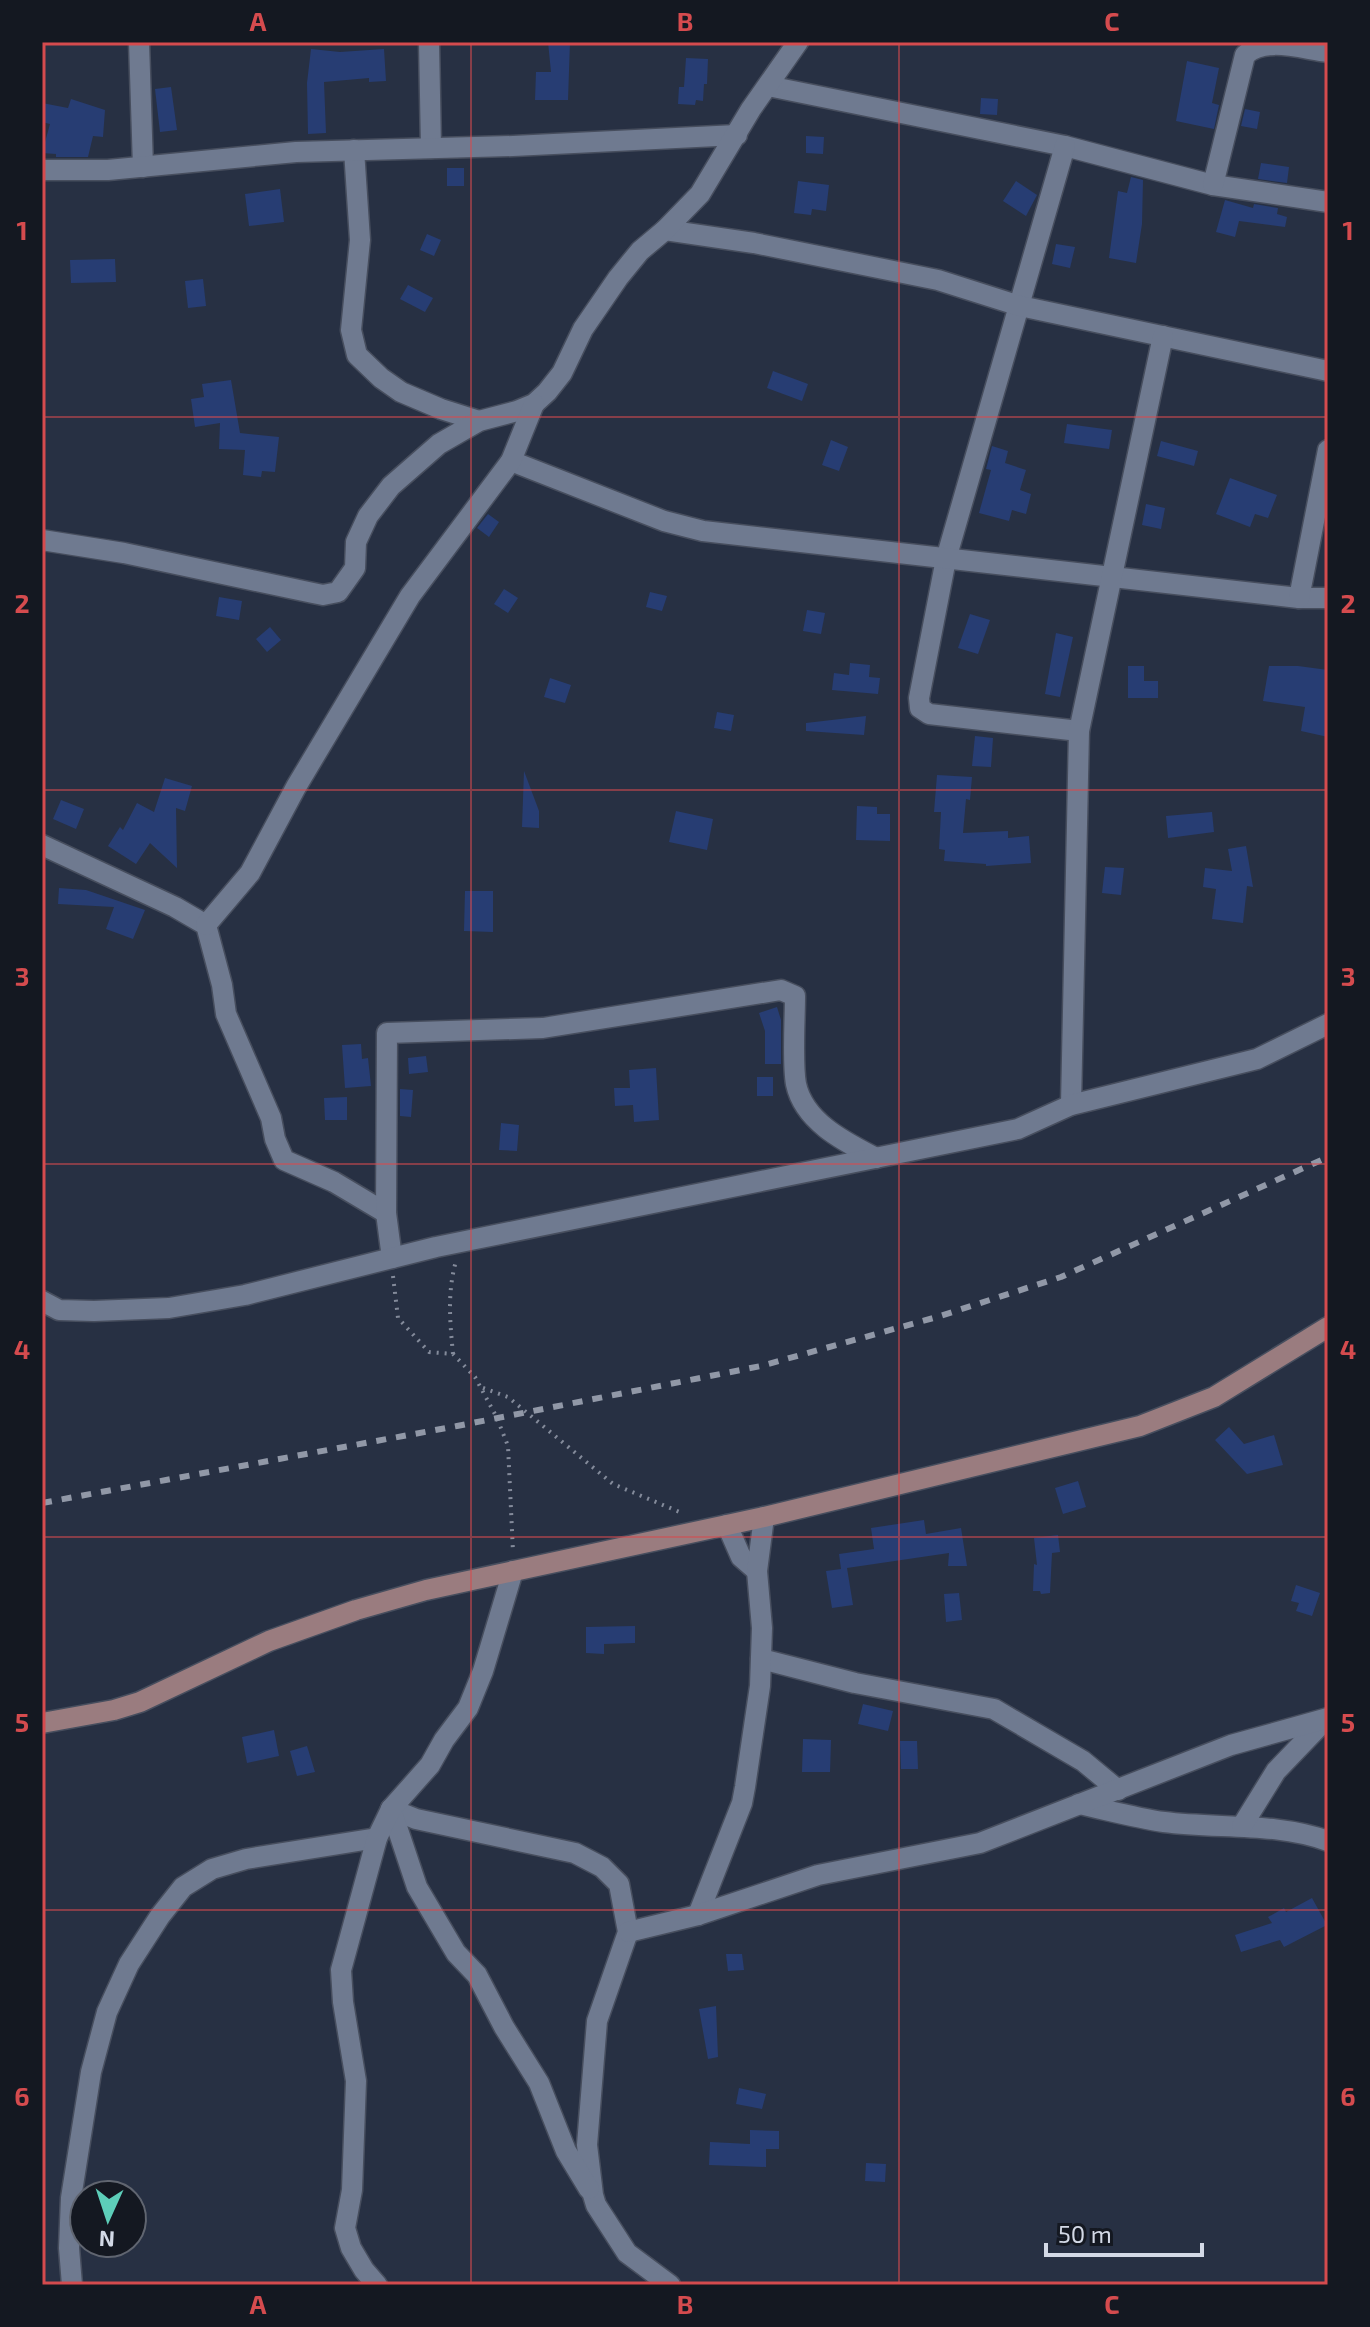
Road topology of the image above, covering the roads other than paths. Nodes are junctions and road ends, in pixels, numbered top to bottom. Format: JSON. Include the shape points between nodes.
{"nodes":[{"id":1,"x":139,"y":42,"type":"edge"},
{"id":2,"x":429,"y":42,"type":"edge"},
{"id":3,"x":798,"y":42,"type":"edge"},
{"id":4,"x":1328,"y":52,"type":"edge"},
{"id":5,"x":768,"y":86,"type":"junction"},
{"id":6,"x":737,"y":135,"type":"junction"},
{"id":7,"x":1065,"y":146,"type":"junction"},
{"id":8,"x":431,"y":148,"type":"junction"},
{"id":9,"x":354,"y":150,"type":"junction"},
{"id":10,"x":143,"y":167,"type":"junction"},
{"id":11,"x":42,"y":170,"type":"edge"},
{"id":12,"x":1213,"y":185,"type":"junction"},
{"id":13,"x":1328,"y":202,"type":"edge"},
{"id":14,"x":665,"y":230,"type":"junction"},
{"id":15,"x":1020,"y":306,"type":"junction"},
{"id":16,"x":1163,"y":336,"type":"junction"},
{"id":17,"x":1328,"y":371,"type":"edge"},
{"id":18,"x":534,"y":404,"type":"junction"},
{"id":19,"x":479,"y":421,"type":"junction"},
{"id":20,"x":1328,"y":450,"type":"edge"},
{"id":21,"x":511,"y":461,"type":"junction"},
{"id":22,"x":42,"y":540,"type":"edge"},
{"id":23,"x":946,"y":559,"type":"junction"},
{"id":24,"x":1112,"y":576,"type":"junction"},
{"id":25,"x":1299,"y":598,"type":"junction"},
{"id":26,"x":1328,"y":598,"type":"edge"},
{"id":27,"x":1079,"y":731,"type":"junction"},
{"id":28,"x":42,"y":845,"type":"edge"},
{"id":29,"x":206,"y":925,"type":"junction"},
{"id":30,"x":1328,"y":1024,"type":"edge"},
{"id":31,"x":1071,"y":1105,"type":"junction"},
{"id":32,"x":876,"y":1158,"type":"junction"},
{"id":33,"x":386,"y":1213,"type":"junction"},
{"id":34,"x":392,"y":1258,"type":"junction"},
{"id":35,"x":42,"y":1301,"type":"edge"},
{"id":36,"x":1328,"y":1327,"type":"edge"},
{"id":37,"x":764,"y":1517,"type":"junction"},
{"id":38,"x":727,"y":1525,"type":"junction"},
{"id":39,"x":513,"y":1571,"type":"junction"},
{"id":40,"x":757,"y":1571,"type":"junction"},
{"id":41,"x":761,"y":1659,"type":"junction"},
{"id":42,"x":1327,"y":1718,"type":"edge"},
{"id":43,"x":42,"y":1723,"type":"edge"},
{"id":44,"x":1118,"y":1790,"type":"junction"},
{"id":45,"x":1077,"y":1804,"type":"junction"},
{"id":46,"x":391,"y":1809,"type":"junction"},
{"id":47,"x":1242,"y":1826,"type":"junction"},
{"id":48,"x":377,"y":1838,"type":"junction"},
{"id":49,"x":1328,"y":1841,"type":"edge"},
{"id":50,"x":698,"y":1915,"type":"junction"},
{"id":51,"x":628,"y":1932,"type":"junction"},
{"id":52,"x":593,"y":2195,"type":"junction"},
{"id":53,"x":72,"y":2285,"type":"edge"},
{"id":54,"x":377,"y":2285,"type":"edge"},
{"id":55,"x":670,"y":2285,"type":"edge"}],
"edges":[{"from":1,"to":10,"type":"street"},
{"from":2,"to":8,"type":"street"},
{"from":3,"to":5,"type":"street"},
{"from":4,"to":12,"type":"street","via":[[1263,44],[1245,55]]},
{"from":5,"to":6,"type":"street"},
{"from":5,"to":7,"type":"street"},
{"from":6,"to":8,"type":"street"},
{"from":6,"to":14,"type":"street","via":[[700,194]]},
{"from":7,"to":12,"type":"street"},
{"from":7,"to":15,"type":"street"},
{"from":8,"to":9,"type":"street"},
{"from":9,"to":10,"type":"street"},
{"from":9,"to":19,"type":"street","via":[[360,240],[351,330],[357,355],[401,392]]},
{"from":10,"to":11,"type":"street"},
{"from":12,"to":13,"type":"street"},
{"from":14,"to":15,"type":"street","via":[[925,277]]},
{"from":14,"to":18,"type":"street","via":[[618,278],[583,329],[562,373]]},
{"from":15,"to":16,"type":"street"},
{"from":15,"to":23,"type":"street"},
{"from":16,"to":17,"type":"street"},
{"from":16,"to":24,"type":"street"},
{"from":18,"to":19,"type":"street"},
{"from":18,"to":21,"type":"street"},
{"from":19,"to":22,"type":"street","via":[[439,444],[391,486],[368,516],[356,542],[355,568],[338,592],[323,595]]},
{"from":20,"to":25,"type":"street"},
{"from":21,"to":23,"type":"street","via":[[703,531]]},
{"from":21,"to":29,"type":"street","via":[[410,596],[250,873]]},
{"from":23,"to":24,"type":"street"},
{"from":23,"to":27,"type":"street","via":[[920,708],[929,714]]},
{"from":24,"to":25,"type":"street"},
{"from":24,"to":27,"type":"street"},
{"from":25,"to":26,"type":"street"},
{"from":27,"to":31,"type":"street"},
{"from":28,"to":29,"type":"street"},
{"from":29,"to":33,"type":"street","via":[[226,1014],[284,1160]]},
{"from":30,"to":31,"type":"street","via":[[1257,1059]]},
{"from":31,"to":32,"type":"street","via":[[1018,1129]]},
{"from":32,"to":33,"type":"street","via":[[834,1136],[807,1107],[796,1085],[795,996],[781,990],[543,1028],[403,1031],[387,1033],[385,1045]]},
{"from":32,"to":34,"type":"street"},
{"from":33,"to":34,"type":"street"},
{"from":34,"to":35,"type":"street","via":[[169,1308],[59,1310]]},
{"from":36,"to":37,"type":"street","via":[[1214,1397],[1140,1426]]},
{"from":37,"to":38,"type":"street"},
{"from":37,"to":40,"type":"street"},
{"from":38,"to":39,"type":"street"},
{"from":38,"to":40,"type":"street","via":[[741,1557]]},
{"from":39,"to":43,"type":"street","via":[[356,1610],[269,1641],[140,1702]]},
{"from":39,"to":46,"type":"street","via":[[468,1708],[430,1765]]},
{"from":40,"to":41,"type":"street"},
{"from":41,"to":44,"type":"street","via":[[994,1709],[1083,1761]]},
{"from":41,"to":50,"type":"street","via":[[742,1803]]},
{"from":42,"to":44,"type":"street","via":[[1231,1745]]},
{"from":42,"to":47,"type":"street","via":[[1276,1771]]},
{"from":44,"to":45,"type":"street"},
{"from":45,"to":47,"type":"street","via":[[1164,1822]]},
{"from":45,"to":50,"type":"street","via":[[980,1843],[818,1875]]},
{"from":46,"to":48,"type":"street"},
{"from":46,"to":51,"type":"street","via":[[575,1853],[602,1867],[619,1884]]},
{"from":46,"to":52,"type":"street","via":[[417,1887],[456,1953],[477,1975],[539,2083],[566,2151]]},
{"from":47,"to":49,"type":"street"},
{"from":48,"to":53,"type":"street","via":[[212,1869],[183,1887],[160,1916],[107,2012],[91,2072],[71,2198]]},
{"from":48,"to":54,"type":"street","via":[[341,1970],[356,2081],[352,2190],[345,2228],[351,2248]]},
{"from":50,"to":51,"type":"street"},
{"from":51,"to":52,"type":"street","via":[[597,2021],[587,2145]]},
{"from":52,"to":55,"type":"street","via":[[627,2253]]}]}
